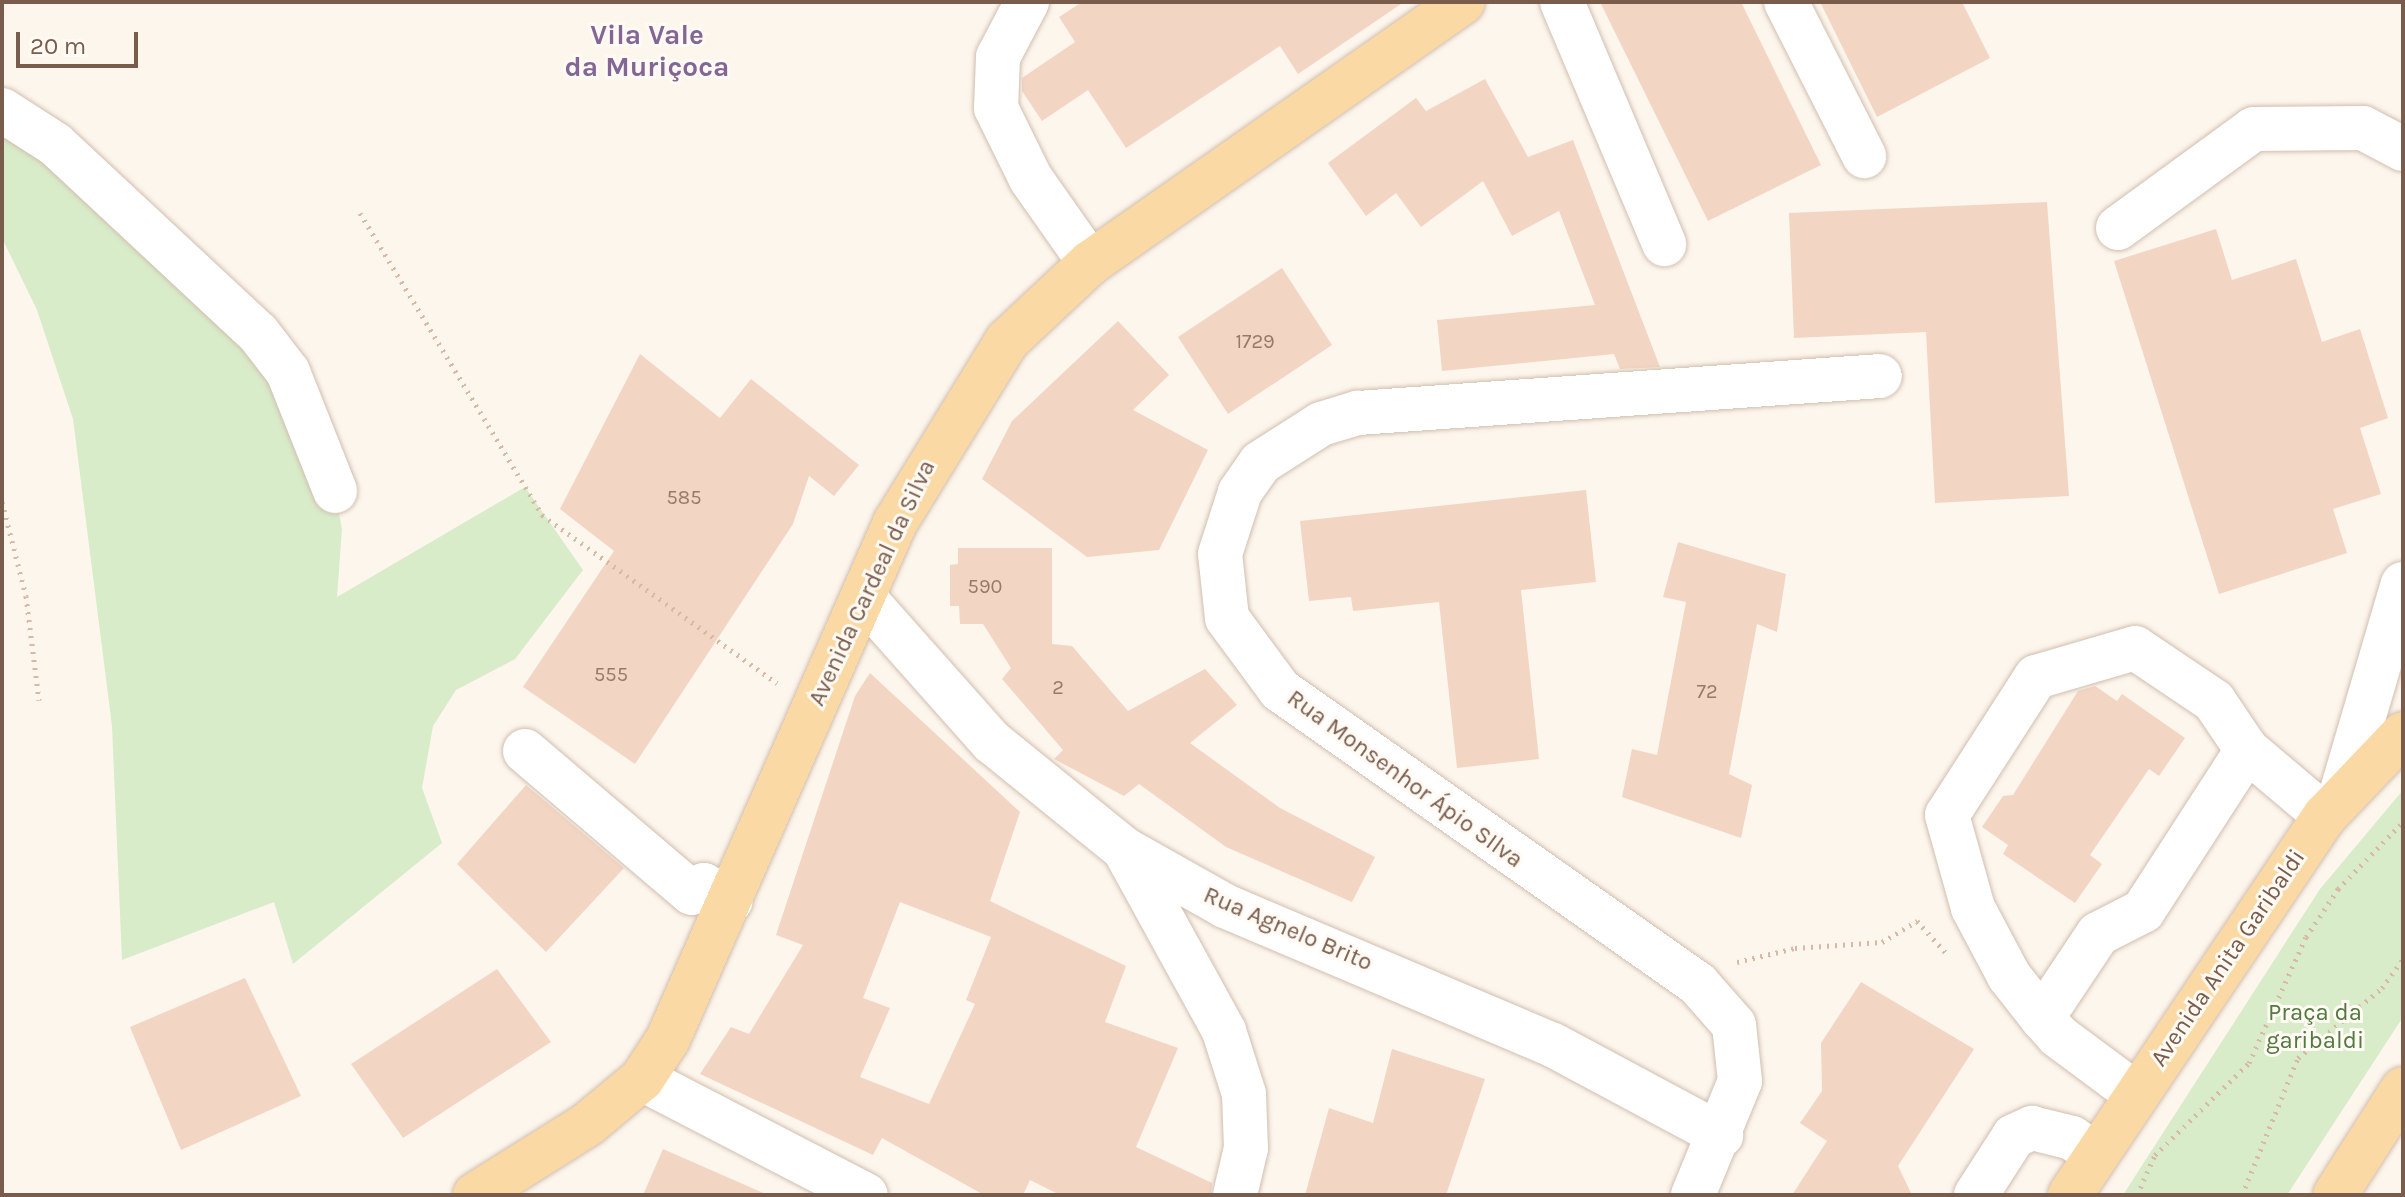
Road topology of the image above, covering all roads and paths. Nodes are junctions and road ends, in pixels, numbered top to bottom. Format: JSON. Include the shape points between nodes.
{"nodes":[{"id":1,"x":1027,"y":2,"type":"edge"},
{"id":2,"x":1463,"y":2,"type":"edge"},
{"id":3,"x":1562,"y":2,"type":"edge"},
{"id":4,"x":1786,"y":2,"type":"edge"},
{"id":5,"x":2,"y":110,"type":"edge"},
{"id":6,"x":2403,"y":149,"type":"edge"},
{"id":7,"x":1864,"y":156,"type":"dead end"},
{"id":8,"x":360,"y":213,"type":"dead end"},
{"id":9,"x":2118,"y":228,"type":"dead end"},
{"id":10,"x":1664,"y":244,"type":"dead end"},
{"id":11,"x":1090,"y":263,"type":"junction"},
{"id":12,"x":1880,"y":376,"type":"dead end"},
{"id":13,"x":335,"y":491,"type":"dead end"},
{"id":14,"x":2,"y":502,"type":"edge"},
{"id":15,"x":2403,"y":584,"type":"edge"},
{"id":16,"x":864,"y":598,"type":"junction"},
{"id":17,"x":2403,"y":657,"type":"edge"},
{"id":18,"x":39,"y":700,"type":"dead end"},
{"id":19,"x":814,"y":708,"type":"junction"},
{"id":20,"x":2384,"y":728,"type":"edge"},
{"id":21,"x":2247,"y":750,"type":"junction"},
{"id":22,"x":525,"y":751,"type":"dead end"},
{"id":23,"x":2333,"y":805,"type":"junction"},
{"id":24,"x":2403,"y":822,"type":"edge"},
{"id":25,"x":1124,"y":849,"type":"junction"},
{"id":26,"x":731,"y":901,"type":"junction"},
{"id":27,"x":2403,"y":959,"type":"edge"},
{"id":28,"x":1954,"y":960,"type":"dead end"},
{"id":29,"x":1732,"y":963,"type":"dead end"},
{"id":30,"x":2042,"y":1018,"type":"junction"},
{"id":31,"x":642,"y":1079,"type":"junction"},
{"id":32,"x":2403,"y":1089,"type":"edge"},
{"id":33,"x":2136,"y":1094,"type":"junction"},
{"id":34,"x":1721,"y":1135,"type":"junction"},
{"id":35,"x":2096,"y":1155,"type":"junction"},
{"id":36,"x":475,"y":1195,"type":"edge"},
{"id":37,"x":866,"y":1195,"type":"edge"},
{"id":38,"x":1235,"y":1195,"type":"edge"},
{"id":39,"x":1693,"y":1195,"type":"edge"},
{"id":40,"x":1976,"y":1195,"type":"edge"},
{"id":41,"x":2070,"y":1195,"type":"edge"},
{"id":42,"x":2137,"y":1195,"type":"edge"},
{"id":43,"x":2242,"y":1195,"type":"edge"},
{"id":44,"x":2335,"y":1195,"type":"edge"}],
"edges":[{"from":1,"to":11,"type":"street","via":[[998,57],[996,108],[1031,179]]},
{"from":2,"to":11,"type":"main road","name":"Avenida Cardeal da Silva"},
{"from":3,"to":10,"type":"street"},
{"from":4,"to":7,"type":"street"},
{"from":5,"to":13,"type":"street","via":[[55,144],[258,333],[288,372]]},
{"from":6,"to":9,"type":"street","via":[[2363,128],[2254,129]]},
{"from":8,"to":19,"type":"path","via":[[542,515]]},
{"from":11,"to":16,"type":"main road","name":"Avenida Cardeal da Silva","via":[[1007,341],[970,390],[895,523]]},
{"from":12,"to":34,"type":"street","name":"Rua Monsenhor Ápio SIlva","via":[[1404,407],[1321,424],[1260,463],[1240,492],[1220,554],[1227,618],[1280,690],[1698,984],[1734,1025],[1740,1081]]},
{"from":14,"to":18,"type":"path","via":[[26,596]]},
{"from":15,"to":20,"type":"street"},
{"from":16,"to":19,"type":"main road","name":"Avenida Cardeal da Silva"},
{"from":16,"to":25,"type":"street","name":"Rua Agnelo Brito","via":[[992,742]]},
{"from":17,"to":20,"type":"street"},
{"from":19,"to":26,"type":"main road","name":"Avenida Cardeal da Silva"},
{"from":20,"to":23,"type":"main road","name":"Avenida Anita Garibaldi"},
{"from":21,"to":23,"type":"street"},
{"from":21,"to":30,"type":"street","via":[[2143,911],[2098,934]]},
{"from":21,"to":30,"type":"street","via":[[2214,701],[2135,648],[2036,677],[1947,815],[1973,908],[2009,976]]},
{"from":22,"to":26,"type":"street","via":[[692,893],[704,885]]},
{"from":23,"to":33,"type":"main road","name":"Avenida Anita Garibaldi"},
{"from":24,"to":42,"type":"path","via":[[2338,889],[2306,937],[2249,1063],[2155,1155]]},
{"from":25,"to":34,"type":"street","name":"Rua Agnelo Brito","via":[[1225,906],[1567,1052]]},
{"from":25,"to":38,"type":"street","via":[[1232,1056],[1244,1094],[1246,1148]]},
{"from":26,"to":31,"type":"main road","name":"Avenida Cardeal da Silva"},
{"from":27,"to":43,"type":"path","via":[[2382,988],[2298,1058]]},
{"from":28,"to":29,"type":"path","via":[[1917,921],[1882,942],[1795,948]]},
{"from":30,"to":33,"type":"street"},
{"from":31,"to":36,"type":"main road","name":"Avenida Cardeal da Silva","via":[[588,1124]]},
{"from":31,"to":37,"type":"street"},
{"from":32,"to":44,"type":"main road"},
{"from":33,"to":35,"type":"main road","name":"Avenida Anita Garibaldi"},
{"from":34,"to":39,"type":"street"},
{"from":35,"to":40,"type":"street","via":[[2072,1138],[2032,1128],[2014,1136]]},
{"from":35,"to":41,"type":"main road","name":"Avenida Anita Garibaldi"}]}
